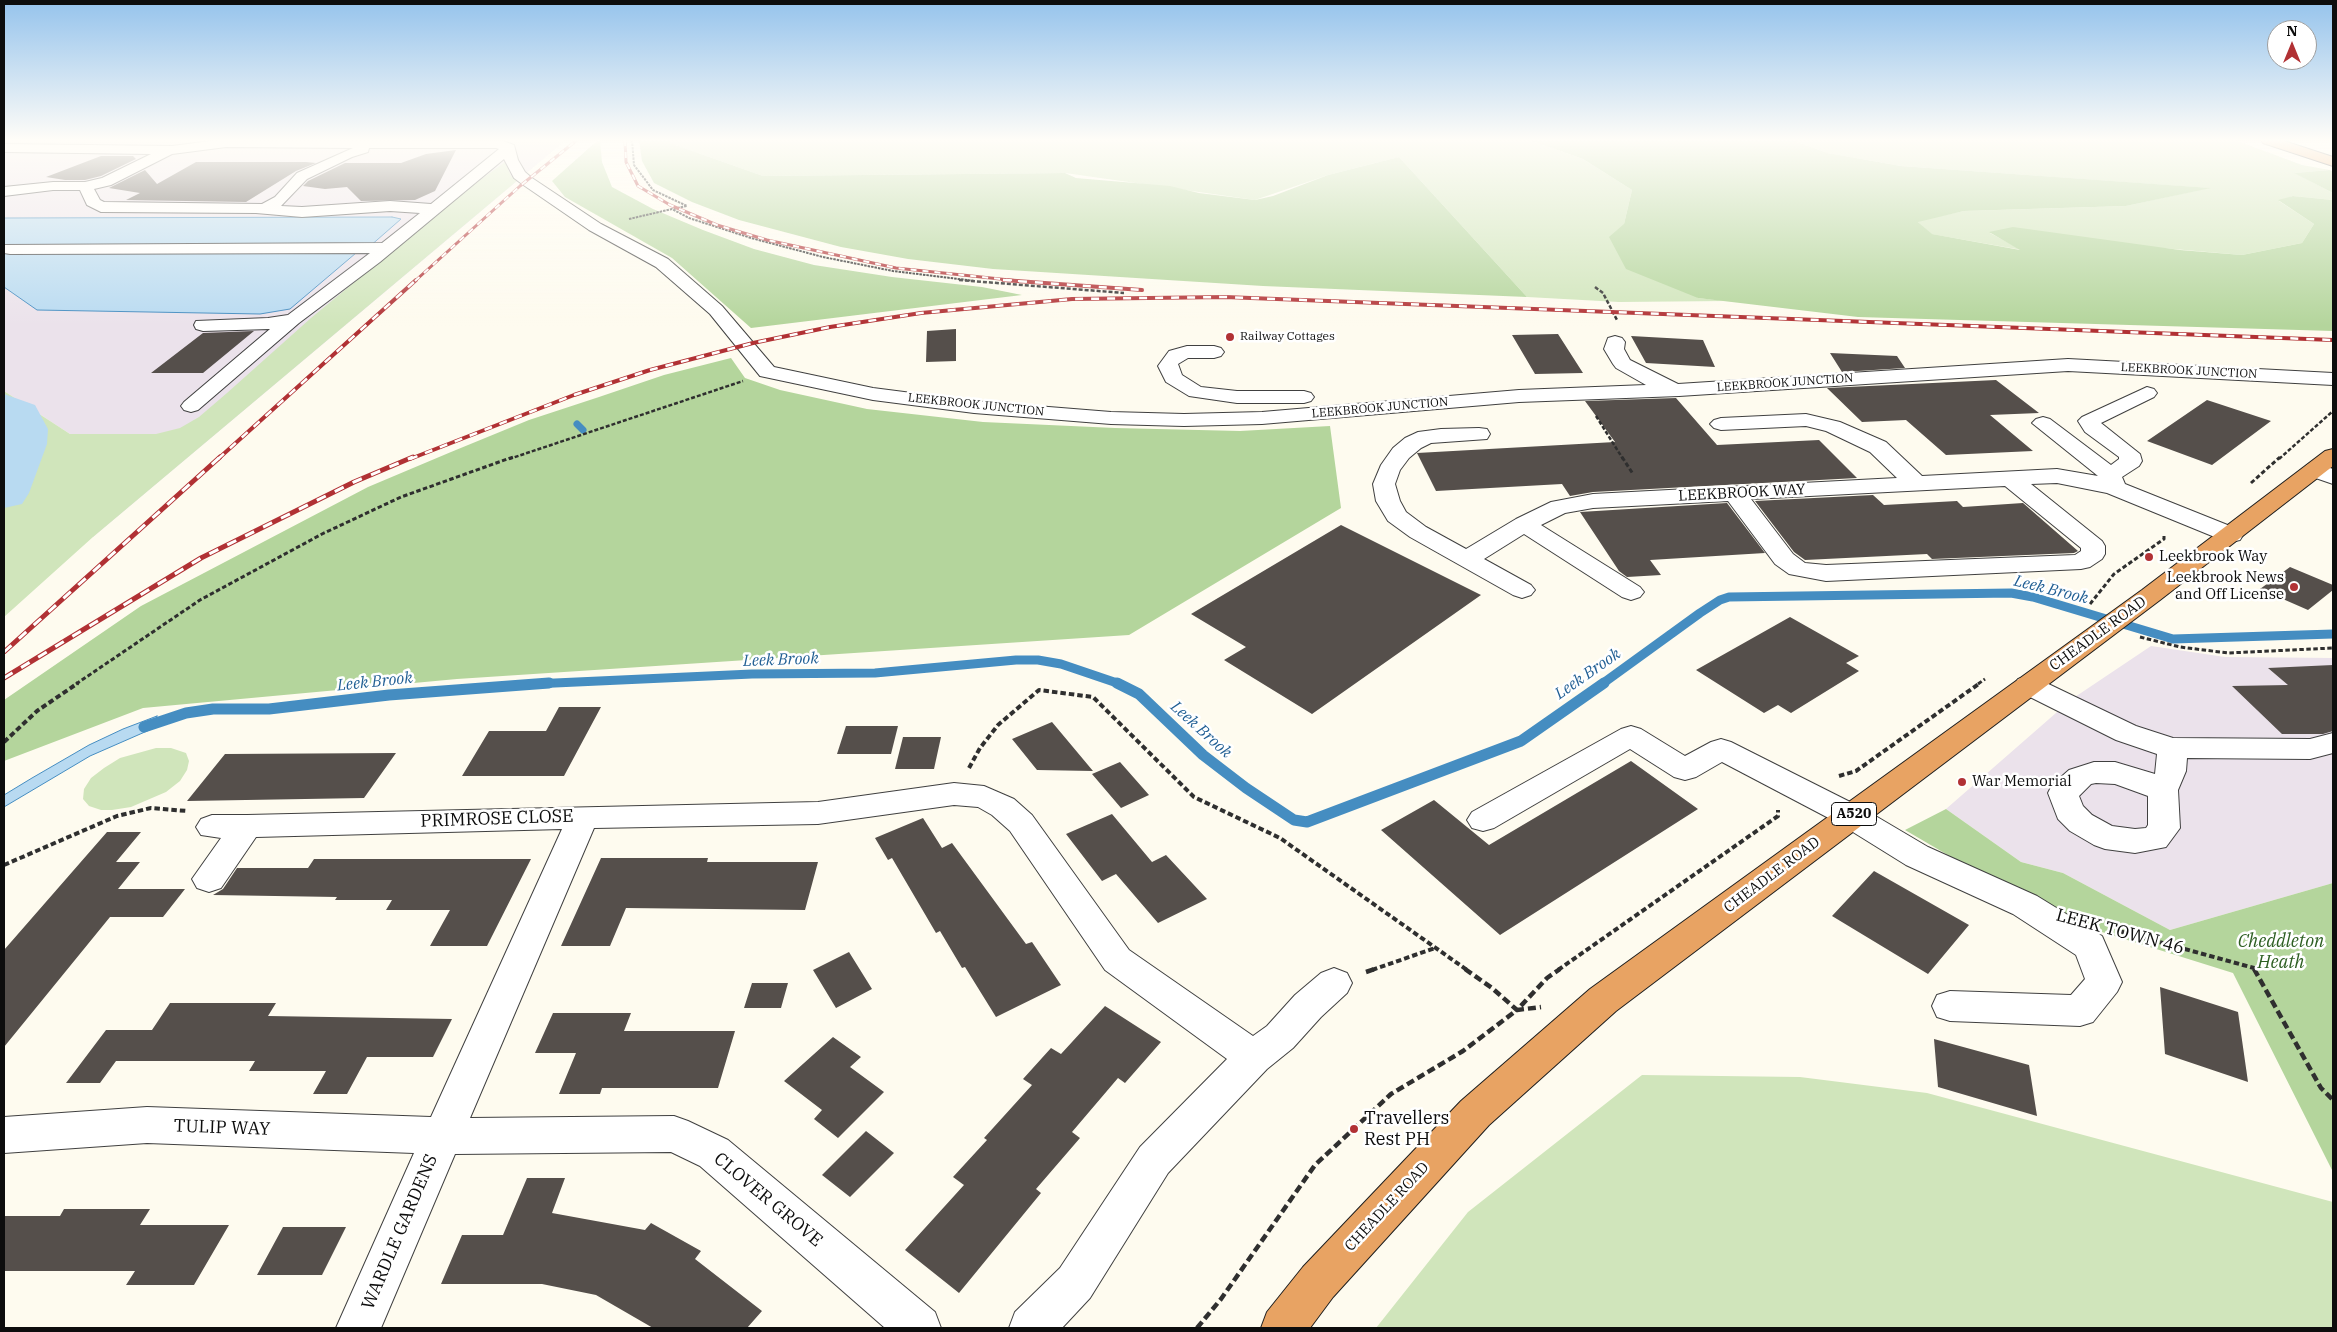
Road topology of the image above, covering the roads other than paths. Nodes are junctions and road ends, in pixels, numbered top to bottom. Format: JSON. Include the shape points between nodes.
{"nodes":[{"id":1,"x":92,"y":202,"type":"edge"},
{"id":2,"x":276,"y":202,"type":"edge"},
{"id":3,"x":442,"y":202,"type":"edge"},
{"id":4,"x":559,"y":202,"type":"edge"},
{"id":5,"x":266,"y":208,"type":"junction"},
{"id":6,"x":433,"y":209,"type":"junction"},
{"id":7,"x":386,"y":248,"type":"junction"},
{"id":8,"x":10,"y":249,"type":"dead end"},
{"id":9,"x":294,"y":319,"type":"junction"},
{"id":10,"x":203,"y":325,"type":"dead end"},
{"id":11,"x":1615,"y":342,"type":"road end"},
{"id":12,"x":1214,"y":352,"type":"dead end"},
{"id":13,"x":1911,"y":358,"type":"dead end"},
{"id":14,"x":1967,"y":371,"type":"junction"},
{"id":15,"x":2333,"y":380,"type":"edge"},
{"id":16,"x":1679,"y":390,"type":"junction"},
{"id":17,"x":2146,"y":392,"type":"dead end"},
{"id":18,"x":1579,"y":393,"type":"junction"},
{"id":19,"x":191,"y":406,"type":"dead end"},
{"id":20,"x":1721,"y":424,"type":"dead end"},
{"id":21,"x":2043,"y":424,"type":"dead end"},
{"id":22,"x":1479,"y":434,"type":"dead end"},
{"id":23,"x":2327,"y":468,"type":"edge"},
{"id":24,"x":2010,"y":478,"type":"junction"},
{"id":25,"x":2113,"y":481,"type":"junction"},
{"id":26,"x":1916,"y":484,"type":"junction"},
{"id":27,"x":1735,"y":494,"type":"junction"},
{"id":28,"x":1524,"y":524,"type":"junction"},
{"id":29,"x":2231,"y":534,"type":"junction"},
{"id":30,"x":1467,"y":559,"type":"junction"},
{"id":31,"x":1522,"y":590,"type":"dead end"},
{"id":32,"x":1630,"y":592,"type":"dead end"},
{"id":33,"x":2028,"y":685,"type":"junction"},
{"id":34,"x":2333,"y":743,"type":"edge"},
{"id":35,"x":2172,"y":748,"type":"junction"},
{"id":36,"x":2163,"y":790,"type":"dead end"},
{"id":37,"x":1851,"y":816,"type":"junction"},
{"id":38,"x":583,"y":817,"type":"junction"},
{"id":39,"x":1484,"y":820,"type":"dead end"},
{"id":40,"x":248,"y":826,"type":"junction"},
{"id":41,"x":212,"y":827,"type":"road end"},
{"id":42,"x":209,"y":879,"type":"dead end"},
{"id":43,"x":1334,"y":983,"type":"road end"},
{"id":44,"x":1950,"y":1006,"type":"dead end"},
{"id":45,"x":1254,"y":1057,"type":"junction"},
{"id":46,"x":4,"y":1135,"type":"edge"},
{"id":47,"x":441,"y":1136,"type":"junction"},
{"id":48,"x":358,"y":1328,"type":"edge"},
{"id":49,"x":919,"y":1328,"type":"edge"},
{"id":50,"x":1031,"y":1328,"type":"edge"},
{"id":51,"x":1283,"y":1328,"type":"edge"}],
"edges":[{"from":1,"to":5,"type":"street","via":[[101,207]]},
{"from":2,"to":5,"type":"street"},
{"from":3,"to":6,"type":"street"},
{"from":4,"to":18,"type":"street","name":"LEEKBROOK JUNCTION","via":[[595,227],[662,263],[716,310],[767,372],[873,394],[974,407],[1111,418],[1184,420],[1262,418]]},
{"from":5,"to":6,"type":"street","via":[[302,212],[390,206]]},
{"from":6,"to":7,"type":"street"},
{"from":7,"to":8,"type":"street"},
{"from":7,"to":9,"type":"street"},
{"from":9,"to":10,"type":"street","via":[[268,324]]},
{"from":9,"to":19,"type":"street"},
{"from":11,"to":16,"type":"street","via":[[1614,349],[1623,364],[1651,380]]},
{"from":12,"to":18,"type":"street","via":[[1176,355],[1168,366],[1174,378],[1196,392],[1237,397],[1485,388]]},
{"from":13,"to":14,"type":"street"},
{"from":14,"to":15,"type":"street","name":"LEEKBROOK JUNCTION","via":[[2108,366]]},
{"from":14,"to":16,"type":"street","name":"LEEKBROOK JUNCTION"},
{"from":16,"to":18,"type":"street","name":"LEEKBROOK JUNCTION"},
{"from":17,"to":25,"type":"street","via":[[2089,421],[2129,454],[2131,461]]},
{"from":20,"to":26,"type":"street","via":[[1806,420],[1833,426],[1878,447]]},
{"from":21,"to":25,"type":"street"},
{"from":22,"to":30,"type":"street","via":[[1442,435],[1413,442],[1400,453],[1384,484],[1396,516]]},
{"from":23,"to":29,"type":"highway","name":"CHEADLE ROAD","number":"A520"},
{"from":24,"to":25,"type":"street","name":"LEEKBROOK WAY","via":[[2057,476]]},
{"from":24,"to":26,"type":"street","name":"LEEKBROOK WAY"},
{"from":24,"to":27,"type":"street","via":[[2094,546],[2093,554],[2081,562],[1826,573],[1798,569],[1784,559]]},
{"from":25,"to":29,"type":"street","name":"LEEKBROOK WAY","via":[[2182,515]]},
{"from":26,"to":27,"type":"street","name":"LEEKBROOK WAY"},
{"from":27,"to":28,"type":"street","name":"LEEKBROOK WAY","via":[[1594,501],[1559,507]]},
{"from":28,"to":30,"type":"street","name":"LEEKBROOK WAY"},
{"from":28,"to":32,"type":"street"},
{"from":29,"to":33,"type":"highway","name":"CHEADLE ROAD","number":"A520","via":[[2105,617]]},
{"from":30,"to":31,"type":"street"},
{"from":33,"to":35,"type":"street","via":[[2126,733]]},
{"from":33,"to":37,"type":"highway","name":"CHEADLE ROAD","number":"A520"},
{"from":34,"to":35,"type":"street","via":[[2310,750]]},
{"from":35,"to":36,"type":"street","via":[[2170,771]]},
{"from":37,"to":39,"type":"street","via":[[1721,749],[1685,770],[1631,736]]},
{"from":37,"to":44,"type":"street","via":[[1917,856],[2025,905],[2090,946],[2104,982],[2080,1011]]},
{"from":37,"to":51,"type":"highway","name":"CHEADLE ROAD","number":"A520","via":[[1603,1000],[1475,1113],[1318,1282]]},
{"from":38,"to":40,"type":"street","name":"PRIMROSE CLOSE"},
{"from":38,"to":45,"type":"street","via":[[818,813],[954,794],[984,797],[1003,807],[1021,823],[1118,960]]},
{"from":38,"to":47,"type":"street","name":"PRIMROSE CLOSE"},
{"from":40,"to":41,"type":"street","name":"PRIMROSE CLOSE"},
{"from":40,"to":42,"type":"street"},
{"from":43,"to":45,"type":"street","via":[[1280,1037]]},
{"from":45,"to":50,"type":"street","via":[[1154,1160],[1075,1283]]},
{"from":46,"to":47,"type":"street","name":"TULIP WAY","via":[[147,1126]]},
{"from":47,"to":48,"type":"street","name":"WARDLE GARDENS"},
{"from":47,"to":49,"type":"street","name":"CLOVER GROVE","via":[[674,1134],[714,1153]]}]}
